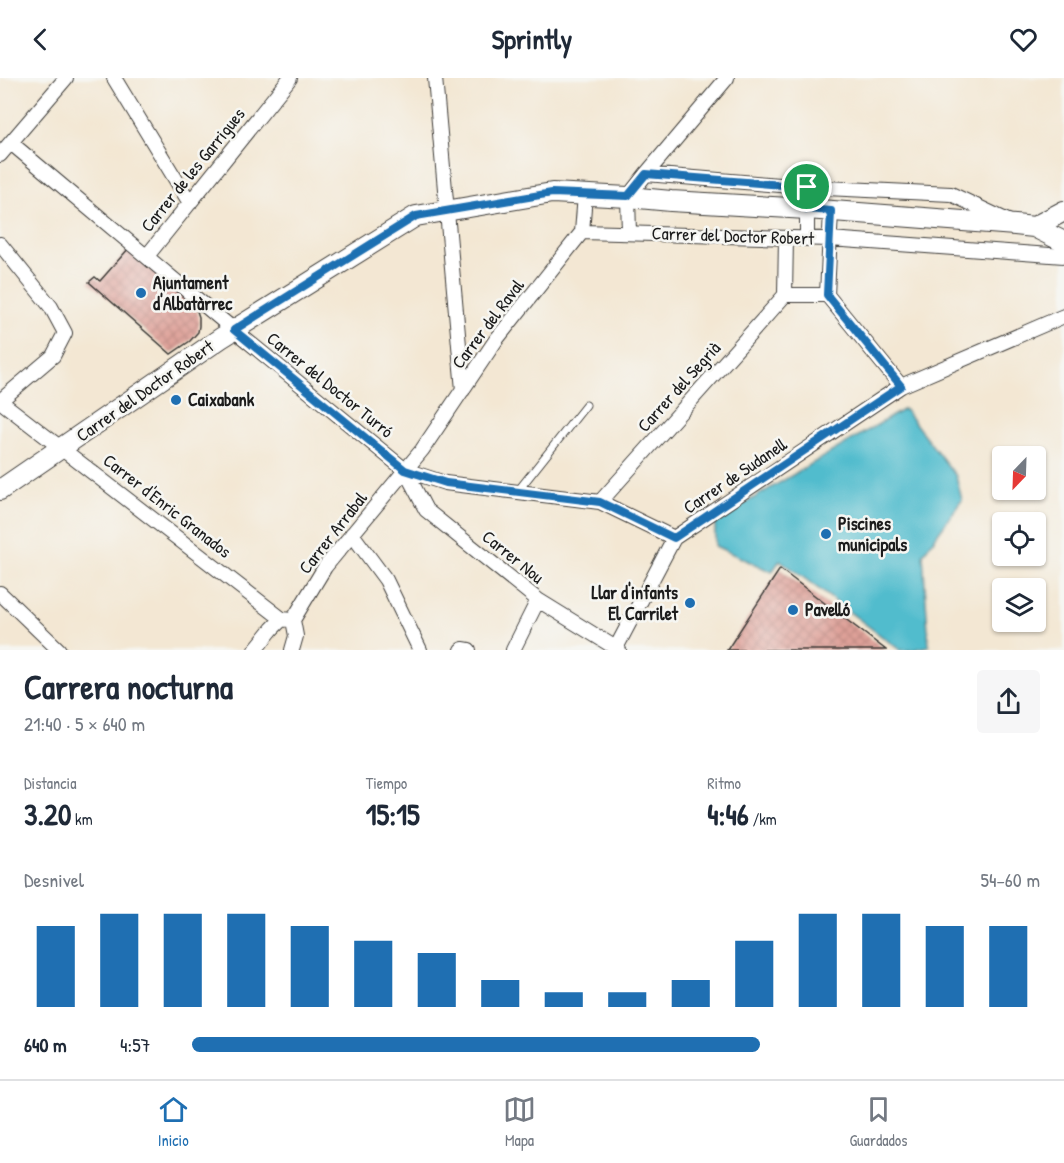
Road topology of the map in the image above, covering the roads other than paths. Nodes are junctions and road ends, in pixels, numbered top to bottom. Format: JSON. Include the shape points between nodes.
{"nodes":[{"id":1,"x":66,"y":78,"type":"edge"},
{"id":2,"x":114,"y":78,"type":"edge"},
{"id":3,"x":290,"y":78,"type":"edge"},
{"id":4,"x":435,"y":78,"type":"edge"},
{"id":5,"x":727,"y":78,"type":"edge"},
{"id":6,"x":11,"y":143,"type":"junction"},
{"id":7,"x":0,"y":156,"type":"edge"},
{"id":8,"x":646,"y":174,"type":"junction"},
{"id":9,"x":807,"y":187,"type":"junction"},
{"id":10,"x":585,"y":195,"type":"junction"},
{"id":11,"x":628,"y":196,"type":"junction"},
{"id":12,"x":190,"y":203,"type":"junction"},
{"id":13,"x":807,"y":209,"type":"junction"},
{"id":14,"x":447,"y":210,"type":"junction"},
{"id":15,"x":831,"y":211,"type":"junction"},
{"id":16,"x":1064,"y":211,"type":"edge"},
{"id":17,"x":1064,"y":219,"type":"edge"},
{"id":18,"x":1024,"y":226,"type":"junction"},
{"id":19,"x":582,"y":232,"type":"junction"},
{"id":20,"x":629,"y":232,"type":"junction"},
{"id":21,"x":1064,"y":235,"type":"edge"},
{"id":22,"x":786,"y":238,"type":"junction"},
{"id":23,"x":807,"y":239,"type":"junction"},
{"id":24,"x":830,"y":239,"type":"junction"},
{"id":25,"x":1064,"y":242,"type":"edge"},
{"id":26,"x":0,"y":244,"type":"edge"},
{"id":27,"x":147,"y":256,"type":"junction"},
{"id":28,"x":1064,"y":256,"type":"edge"},
{"id":29,"x":827,"y":295,"type":"junction"},
{"id":30,"x":785,"y":296,"type":"junction"},
{"id":31,"x":1064,"y":316,"type":"edge"},
{"id":32,"x":234,"y":330,"type":"junction"},
{"id":33,"x":901,"y":386,"type":"junction"},
{"id":34,"x":463,"y":390,"type":"junction"},
{"id":35,"x":0,"y":401,"type":"edge"},
{"id":36,"x":586,"y":405,"type":"dead end"},
{"id":37,"x":63,"y":448,"type":"junction"},
{"id":38,"x":405,"y":470,"type":"junction"},
{"id":39,"x":0,"y":490,"type":"edge"},
{"id":40,"x":517,"y":492,"type":"junction"},
{"id":41,"x":600,"y":502,"type":"junction"},
{"id":42,"x":352,"y":534,"type":"junction"},
{"id":43,"x":674,"y":538,"type":"junction"},
{"id":44,"x":0,"y":594,"type":"edge"},
{"id":45,"x":538,"y":600,"type":"junction"},
{"id":46,"x":287,"y":620,"type":"junction"},
{"id":47,"x":617,"y":649,"type":"edge"},
{"id":48,"x":59,"y":650,"type":"edge"},
{"id":49,"x":255,"y":650,"type":"edge"},
{"id":50,"x":292,"y":650,"type":"edge"},
{"id":51,"x":420,"y":650,"type":"edge"},
{"id":52,"x":460,"y":650,"type":"edge"},
{"id":53,"x":469,"y":650,"type":"edge"},
{"id":54,"x":513,"y":650,"type":"edge"}],
"edges":[{"from":1,"to":6,"type":"street"},
{"from":2,"to":12,"type":"street"},
{"from":3,"to":12,"type":"street","name":"Carrer de les Garrigues"},
{"from":4,"to":14,"type":"street"},
{"from":5,"to":8,"type":"street"},
{"from":6,"to":7,"type":"street"},
{"from":6,"to":27,"type":"street","name":"Carrer del Doctor Turró"},
{"from":8,"to":9,"type":"street","name":"Carrer del Doctor Robert"},
{"from":8,"to":11,"type":"street"},
{"from":9,"to":13,"type":"street"},
{"from":9,"to":18,"type":"street","name":"Carrer del Doctor Robert","via":[[951,194]]},
{"from":10,"to":11,"type":"street","name":"Carrer del Doctor Robert"},
{"from":10,"to":14,"type":"street","name":"Carrer del Doctor Robert","via":[[552,193]]},
{"from":10,"to":19,"type":"street"},
{"from":11,"to":13,"type":"street","name":"Carrer del Doctor Robert"},
{"from":11,"to":20,"type":"street"},
{"from":12,"to":27,"type":"street","name":"Carrer de les Garrigues"},
{"from":13,"to":15,"type":"street","name":"Carrer del Doctor Robert"},
{"from":13,"to":23,"type":"street"},
{"from":14,"to":32,"type":"street","name":"Carrer del Doctor Robert","via":[[416,216]]},
{"from":14,"to":34,"type":"street"},
{"from":15,"to":18,"type":"street","name":"Carrer del Doctor Robert"},
{"from":15,"to":24,"type":"street"},
{"from":16,"to":18,"type":"street"},
{"from":17,"to":21,"type":"street"},
{"from":18,"to":25,"type":"street","name":"Carrer del Doctor Robert"},
{"from":19,"to":20,"type":"street","name":"Carrer del Doctor Robert"},
{"from":19,"to":34,"type":"street","name":"Carrer del Raval","via":[[496,340]]},
{"from":20,"to":22,"type":"street","name":"Carrer del Doctor Robert"},
{"from":22,"to":23,"type":"street","name":"Carrer del Doctor Robert"},
{"from":22,"to":30,"type":"street"},
{"from":23,"to":24,"type":"street","name":"Carrer del Doctor Robert"},
{"from":24,"to":28,"type":"street","name":"Carrer del Doctor Robert"},
{"from":24,"to":29,"type":"street"},
{"from":26,"to":35,"type":"street","via":[[51,308],[65,333],[53,356]]},
{"from":27,"to":32,"type":"street","name":"Carrer del Doctor Turró"},
{"from":29,"to":30,"type":"street"},
{"from":29,"to":33,"type":"street"},
{"from":30,"to":41,"type":"street","name":"Carrer del Segrià"},
{"from":31,"to":33,"type":"street","name":"Carrer de Sudanell"},
{"from":32,"to":37,"type":"street","name":"Carrer del Doctor Robert"},
{"from":32,"to":38,"type":"street","name":"Carrer del Doctor Turró"},
{"from":33,"to":43,"type":"street","name":"Carrer de Sudanell"},
{"from":34,"to":38,"type":"street","name":"Carrer del Raval"},
{"from":35,"to":37,"type":"street","name":"Carrer d'Enric Granados"},
{"from":36,"to":40,"type":"lane"},
{"from":37,"to":39,"type":"street","name":"Carrer del Doctor Robert"},
{"from":37,"to":46,"type":"street","name":"Carrer d'Enric Granados"},
{"from":38,"to":40,"type":"street","name":"Carrer de Sudanell","via":[[446,483]]},
{"from":38,"to":42,"type":"street","name":"Carrer Arrabal"},
{"from":38,"to":45,"type":"street","name":"Carrer Nou","via":[[426,510]]},
{"from":40,"to":41,"type":"street","name":"Carrer de Sudanell"},
{"from":41,"to":43,"type":"street","name":"Carrer de Sudanell"},
{"from":42,"to":46,"type":"street","name":"Carrer Arrabal"},
{"from":42,"to":51,"type":"street","via":[[386,580]]},
{"from":43,"to":47,"type":"street"},
{"from":44,"to":48,"type":"street"},
{"from":45,"to":47,"type":"street","name":"Carrer Nou"},
{"from":45,"to":54,"type":"street"},
{"from":46,"to":49,"type":"street","name":"Carrer Arrabal","via":[[272,629]]},
{"from":46,"to":50,"type":"street","via":[[296,636]]},
{"from":52,"to":53,"type":"street"}]}
